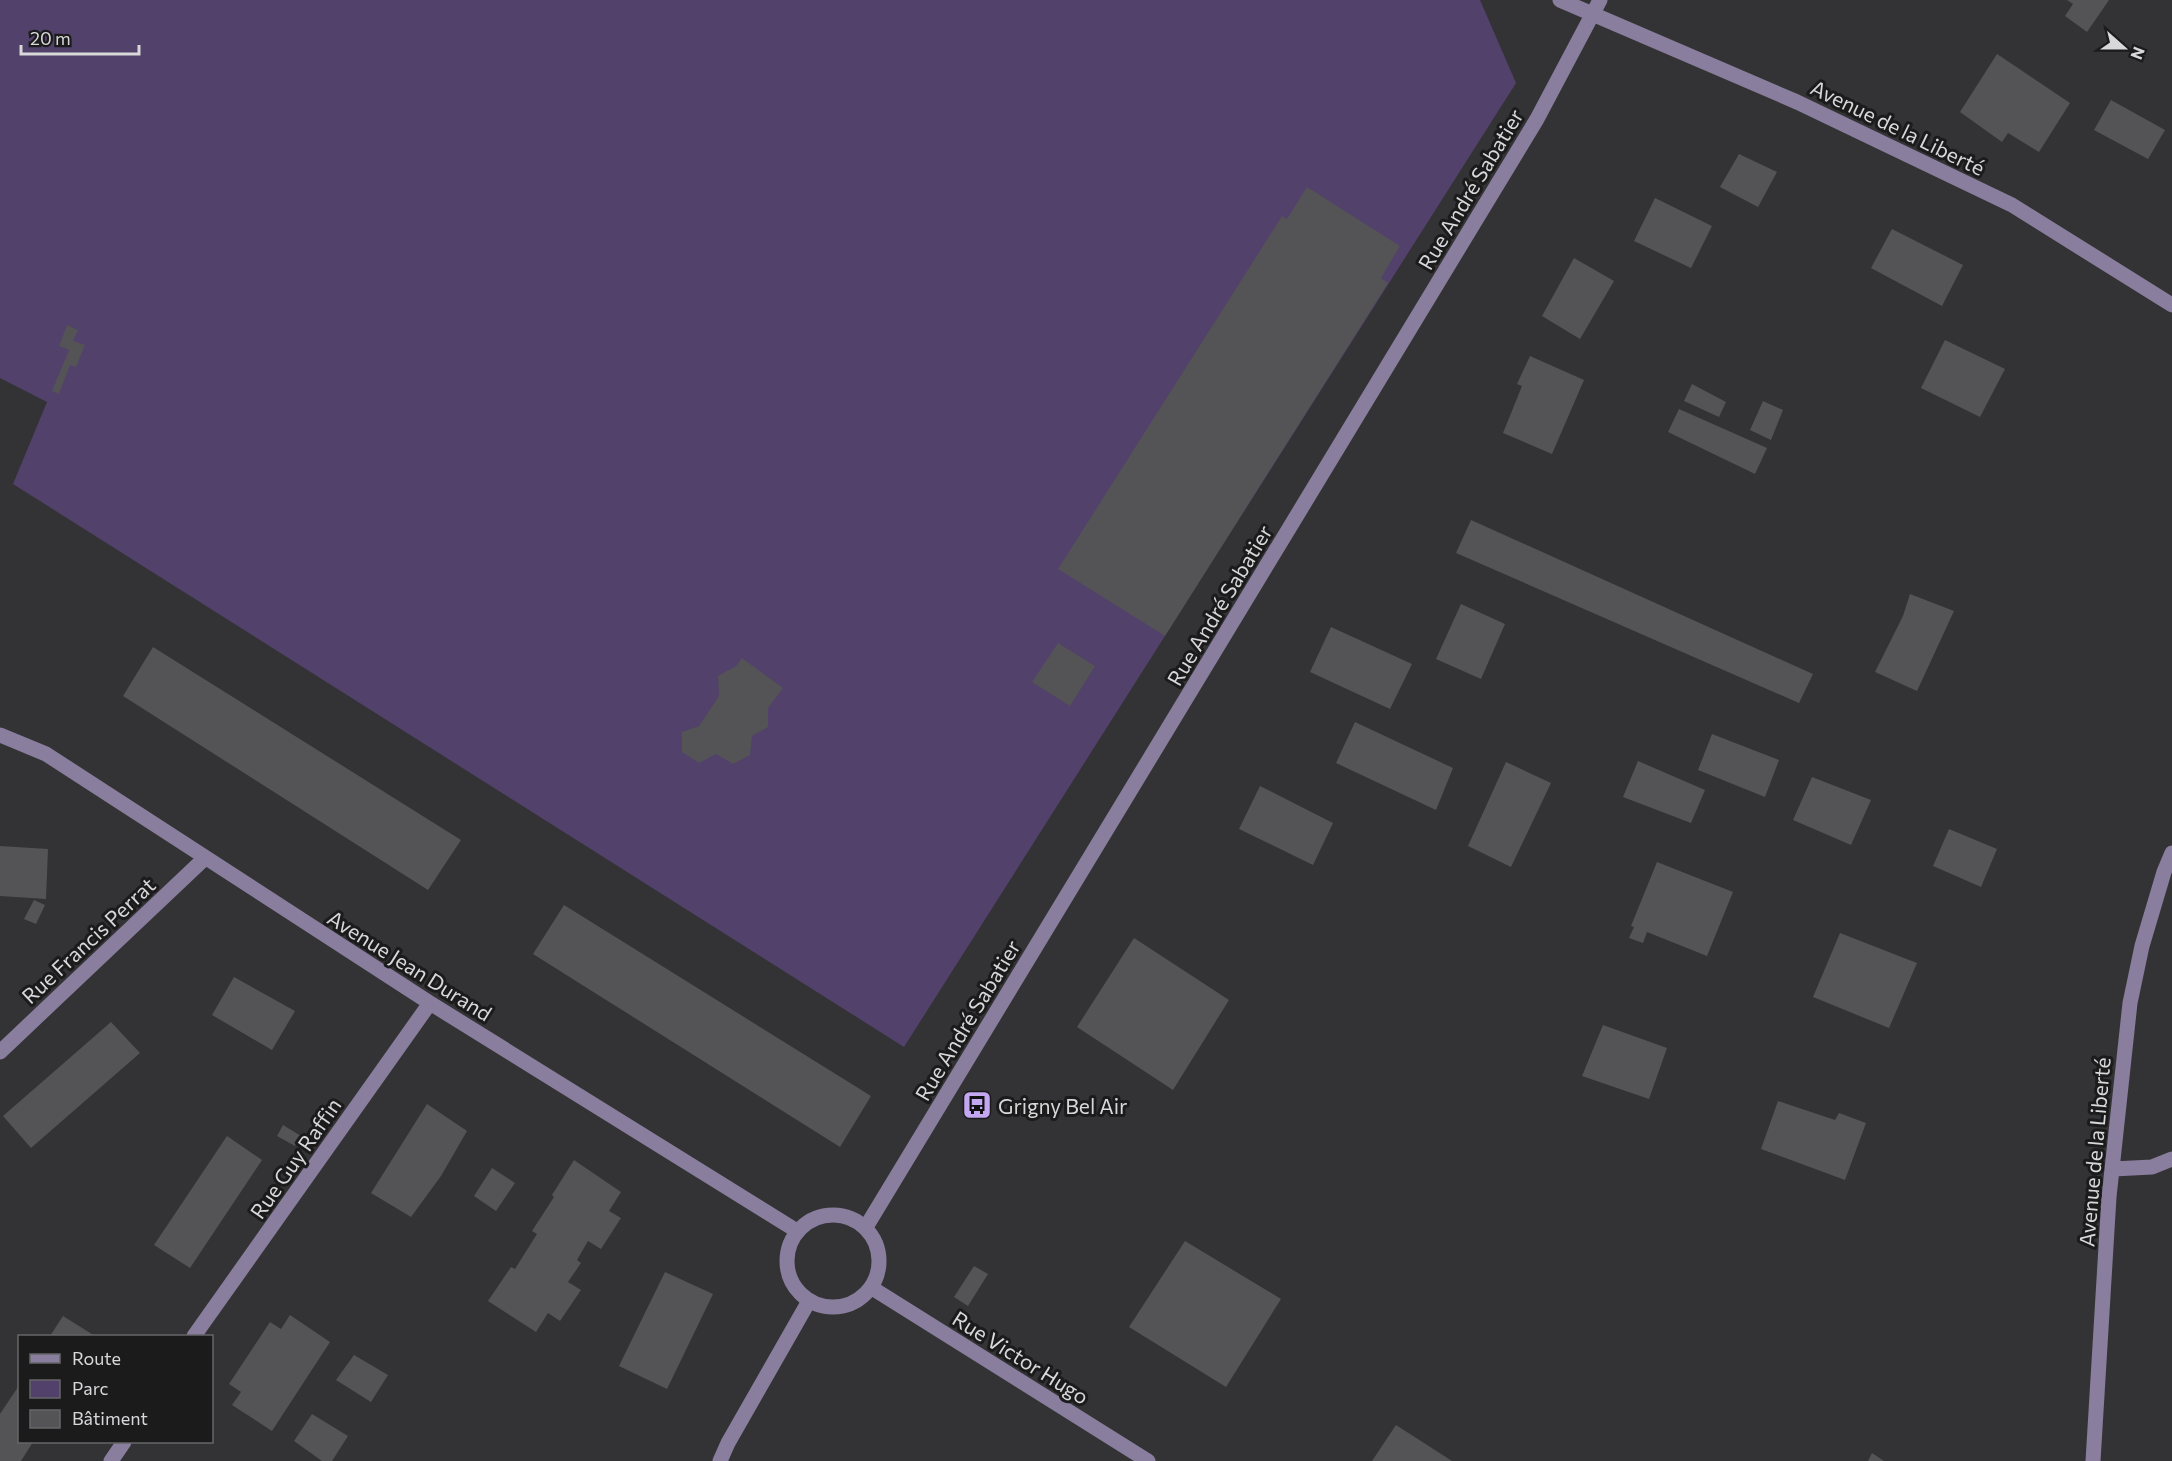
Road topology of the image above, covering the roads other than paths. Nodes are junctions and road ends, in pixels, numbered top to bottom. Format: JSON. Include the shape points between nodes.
{"nodes":[{"id":1,"x":1560,"y":0,"type":"edge"},
{"id":2,"x":1600,"y":0,"type":"edge"},
{"id":3,"x":1593,"y":14,"type":"junction"},
{"id":4,"x":2172,"y":305,"type":"edge"},
{"id":5,"x":0,"y":735,"type":"edge"},
{"id":6,"x":2172,"y":853,"type":"edge"},
{"id":7,"x":205,"y":858,"type":"junction"},
{"id":8,"x":430,"y":1003,"type":"junction"},
{"id":9,"x":0,"y":1052,"type":"edge"},
{"id":10,"x":2172,"y":1159,"type":"edge"},
{"id":11,"x":2113,"y":1168,"type":"junction"},
{"id":12,"x":866,"y":1227,"type":"junction"},
{"id":13,"x":797,"y":1231,"type":"junction"},
{"id":14,"x":872,"y":1288,"type":"junction"},
{"id":15,"x":809,"y":1301,"type":"junction"},
{"id":16,"x":195,"y":1335,"type":"edge"},
{"id":17,"x":123,"y":1443,"type":"edge"},
{"id":18,"x":111,"y":1461,"type":"edge"},
{"id":19,"x":720,"y":1461,"type":"edge"},
{"id":20,"x":1148,"y":1461,"type":"edge"},
{"id":21,"x":2093,"y":1461,"type":"edge"}],
"edges":[{"from":1,"to":3,"type":"street","name":"Avenue de la Liberté"},
{"from":2,"to":3,"type":"street","name":"Rue André Sabatier"},
{"from":3,"to":4,"type":"street","name":"Avenue de la Liberté","via":[[1797,102],[2012,205]]},
{"from":3,"to":12,"type":"street","name":"Rue André Sabatier","via":[[1531,130]]},
{"from":5,"to":7,"type":"street","name":"Avenue Jean Durand","via":[[46,754]]},
{"from":6,"to":11,"type":"street","name":"Avenue de la Liberté","via":[[2142,946],[2130,1003]]},
{"from":7,"to":8,"type":"street","name":"Avenue Jean Durand"},
{"from":7,"to":9,"type":"street","name":"Rue Francis Perrat"},
{"from":8,"to":13,"type":"street","name":"Avenue Jean Durand"},
{"from":8,"to":16,"type":"street","name":"Rue Guy Raffin"},
{"from":10,"to":11,"type":"street","via":[[2151,1167]]},
{"from":11,"to":21,"type":"street","name":"Avenue de la Liberté"},
{"from":12,"to":13,"type":"street","via":[[849,1217],[831,1214],[813,1219]]},
{"from":12,"to":14,"type":"street","via":[[876,1241],[880,1257],[879,1273]]},
{"from":13,"to":15,"type":"street","via":[[789,1245],[787,1261],[797,1291]]},
{"from":14,"to":15,"type":"street","via":[[843,1307]]},
{"from":14,"to":20,"type":"street","name":"Rue Victor Hugo"},
{"from":15,"to":19,"type":"street"},
{"from":17,"to":18,"type":"street"}]}
